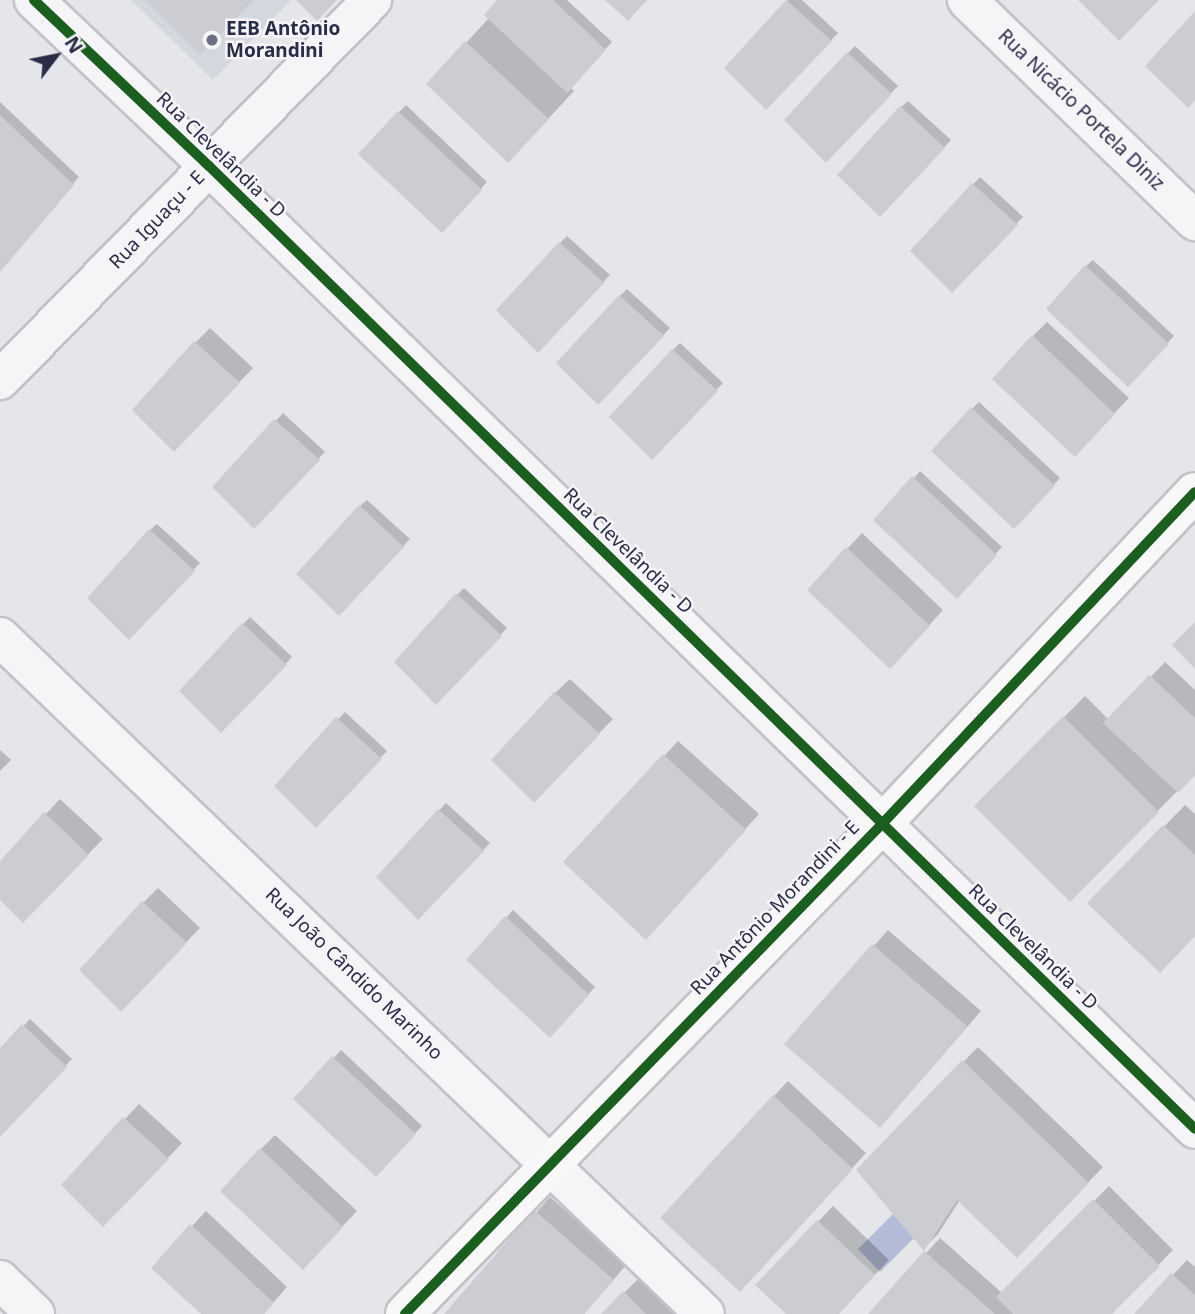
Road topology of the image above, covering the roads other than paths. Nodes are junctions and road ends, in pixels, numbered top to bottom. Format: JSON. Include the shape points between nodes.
{"nodes":[{"id":1,"x":34,"y":0,"type":"edge"},
{"id":2,"x":372,"y":0,"type":"edge"},
{"id":3,"x":967,"y":0,"type":"edge"},
{"id":4,"x":209,"y":166,"type":"junction"},
{"id":5,"x":1195,"y":221,"type":"edge"},
{"id":6,"x":0,"y":380,"type":"edge"},
{"id":7,"x":1195,"y":492,"type":"edge"},
{"id":8,"x":0,"y":637,"type":"edge"},
{"id":9,"x":882,"y":824,"type":"junction"},
{"id":10,"x":1195,"y":1129,"type":"edge"},
{"id":11,"x":551,"y":1163,"type":"junction"},
{"id":12,"x":0,"y":1280,"type":"edge"},
{"id":13,"x":35,"y":1314,"type":"edge"},
{"id":14,"x":405,"y":1314,"type":"edge"},
{"id":15,"x":705,"y":1314,"type":"edge"}],
"edges":[{"from":1,"to":4,"type":"street","name":"Rua Clevelândia - D"},
{"from":2,"to":4,"type":"street","name":"Rua Iguaçu - E"},
{"from":3,"to":5,"type":"street","name":"Rua Nicácio Portela Diniz"},
{"from":4,"to":6,"type":"street","name":"Rua Iguaçu - E"},
{"from":4,"to":9,"type":"street","name":"Rua Clevelândia - D"},
{"from":7,"to":9,"type":"street","name":"Rua Antônio Morandini - E"},
{"from":8,"to":11,"type":"street","name":"Rua João Cândido Marinho"},
{"from":9,"to":10,"type":"street","name":"Rua Clevelândia - D"},
{"from":9,"to":11,"type":"street","name":"Rua Antônio Morandini - E"},
{"from":11,"to":14,"type":"street","name":"Rua Antônio Morandini - E"},
{"from":11,"to":15,"type":"street","name":"Rua João Cândido Marinho"},
{"from":12,"to":13,"type":"street"}]}
